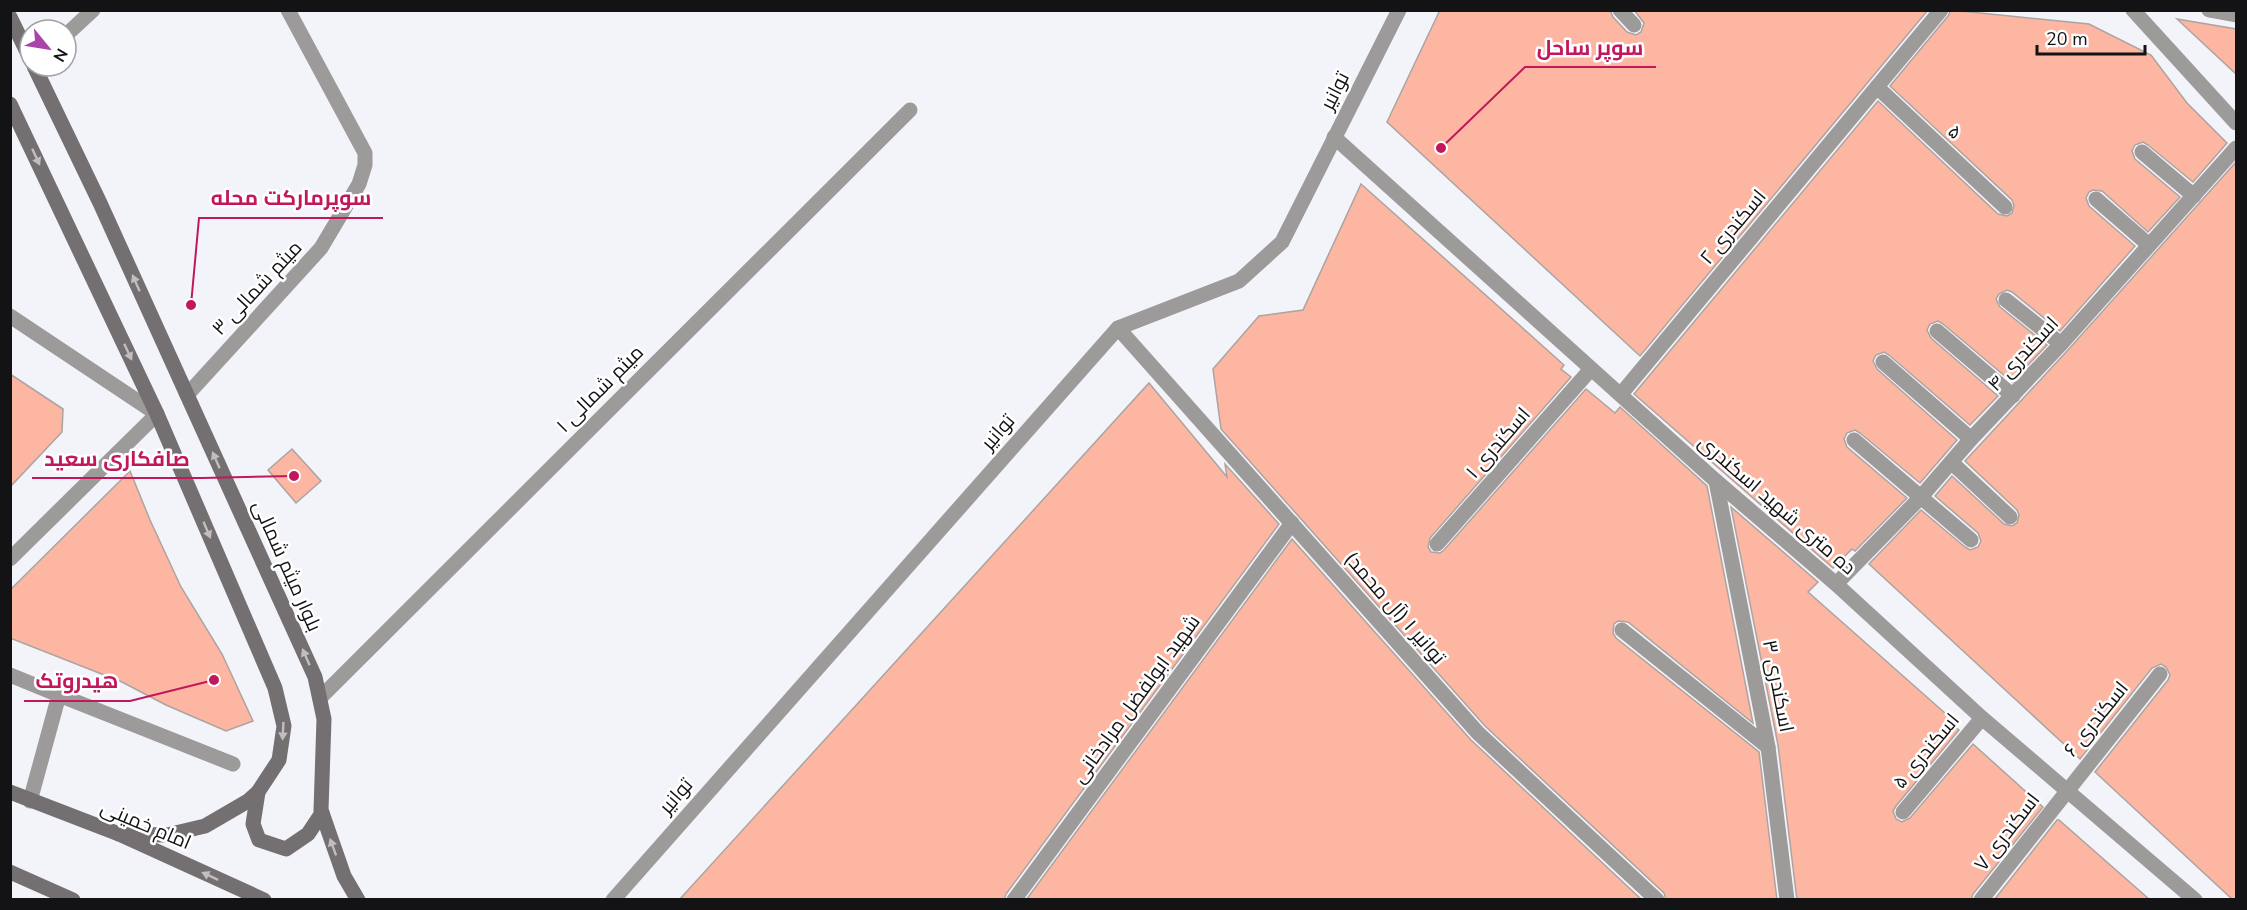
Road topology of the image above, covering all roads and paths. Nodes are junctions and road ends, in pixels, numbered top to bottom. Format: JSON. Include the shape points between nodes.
{"nodes":[{"id":1,"x":93,"y":10,"type":"edge"},
{"id":2,"x":288,"y":10,"type":"edge"},
{"id":3,"x":1399,"y":10,"type":"edge"},
{"id":4,"x":1620,"y":10,"type":"edge"},
{"id":5,"x":1941,"y":10,"type":"edge"},
{"id":6,"x":2133,"y":10,"type":"edge"},
{"id":7,"x":2209,"y":10,"type":"edge"},
{"id":8,"x":2236,"y":15,"type":"edge"},
{"id":9,"x":10,"y":17,"type":"edge"},
{"id":10,"x":78,"y":24,"type":"edge"},
{"id":11,"x":1634,"y":25,"type":"dead end"},
{"id":12,"x":18,"y":33,"type":"edge"},
{"id":13,"x":40,"y":78,"type":"edge"},
{"id":14,"x":1877,"y":87,"type":"junction"},
{"id":15,"x":10,"y":104,"type":"edge"},
{"id":16,"x":910,"y":110,"type":"dead end"},
{"id":17,"x":2236,"y":123,"type":"edge"},
{"id":18,"x":1334,"y":137,"type":"junction"},
{"id":19,"x":2236,"y":148,"type":"edge"},
{"id":20,"x":2142,"y":152,"type":"dead end"},
{"id":21,"x":2194,"y":196,"type":"junction"},
{"id":22,"x":2096,"y":199,"type":"dead end"},
{"id":23,"x":2005,"y":207,"type":"dead end"},
{"id":24,"x":2150,"y":245,"type":"junction"},
{"id":25,"x":2006,"y":300,"type":"dead end"},
{"id":26,"x":10,"y":316,"type":"edge"},
{"id":27,"x":1118,"y":328,"type":"junction"},
{"id":28,"x":1937,"y":331,"type":"dead end"},
{"id":29,"x":2061,"y":344,"type":"junction"},
{"id":30,"x":1883,"y":362,"type":"dead end"},
{"id":31,"x":1591,"y":369,"type":"junction"},
{"id":32,"x":186,"y":394,"type":"junction"},
{"id":33,"x":1621,"y":394,"type":"junction"},
{"id":34,"x":2013,"y":396,"type":"junction"},
{"id":35,"x":157,"y":414,"type":"junction"},
{"id":36,"x":1971,"y":439,"type":"junction"},
{"id":37,"x":1854,"y":440,"type":"dead end"},
{"id":38,"x":1952,"y":462,"type":"junction"},
{"id":39,"x":1716,"y":481,"type":"junction"},
{"id":40,"x":1920,"y":498,"type":"junction"},
{"id":41,"x":2010,"y":517,"type":"dead end"},
{"id":42,"x":1292,"y":523,"type":"junction"},
{"id":43,"x":1971,"y":540,"type":"dead end"},
{"id":44,"x":1437,"y":544,"type":"dead end"},
{"id":45,"x":10,"y":559,"type":"edge"},
{"id":46,"x":1836,"y":584,"type":"junction"},
{"id":47,"x":1622,"y":630,"type":"dead end"},
{"id":48,"x":2160,"y":674,"type":"dead end"},
{"id":49,"x":10,"y":675,"type":"edge"},
{"id":50,"x":59,"y":695,"type":"junction"},
{"id":51,"x":320,"y":698,"type":"junction"},
{"id":52,"x":1982,"y":718,"type":"junction"},
{"id":53,"x":1768,"y":747,"type":"junction"},
{"id":54,"x":233,"y":764,"type":"dead end"},
{"id":55,"x":2066,"y":790,"type":"junction"},
{"id":56,"x":10,"y":792,"type":"edge"},
{"id":57,"x":258,"y":792,"type":"junction"},
{"id":58,"x":30,"y":801,"type":"junction"},
{"id":59,"x":1903,"y":812,"type":"dead end"},
{"id":60,"x":322,"y":813,"type":"junction"},
{"id":61,"x":118,"y":834,"type":"junction"},
{"id":62,"x":10,"y":872,"type":"edge"},
{"id":63,"x":73,"y":900,"type":"edge"},
{"id":64,"x":264,"y":900,"type":"edge"},
{"id":65,"x":358,"y":900,"type":"edge"},
{"id":66,"x":613,"y":900,"type":"edge"},
{"id":67,"x":1014,"y":900,"type":"edge"},
{"id":68,"x":1657,"y":900,"type":"edge"},
{"id":69,"x":1787,"y":900,"type":"edge"},
{"id":70,"x":1981,"y":900,"type":"edge"},
{"id":71,"x":2195,"y":900,"type":"edge"}],
"edges":[{"from":1,"to":10,"type":"street"},
{"from":2,"to":32,"type":"street","name":"میثم شمالی ۳","via":[[365,153],[365,165],[359,184],[321,249]]},
{"from":3,"to":18,"type":"street","name":"توانیر"},
{"from":4,"to":11,"type":"street"},
{"from":5,"to":14,"type":"street","name":"اسکندری ۲"},
{"from":6,"to":17,"type":"street"},
{"from":7,"to":8,"type":"street"},
{"from":9,"to":12,"type":"main road"},
{"from":32,"to":13,"type":"main road","name":"بلوار میثم شمالی","one_way":true},
{"from":14,"to":23,"type":"street","name":"۵"},
{"from":14,"to":33,"type":"street","name":"اسکندری ۲"},
{"from":15,"to":35,"type":"main road","one_way":true},
{"from":16,"to":51,"type":"street","name":"میثم شمالی ۱"},
{"from":18,"to":27,"type":"street","name":"توانیر","via":[[1282,242],[1239,281]]},
{"from":18,"to":31,"type":"street","name":"ده متری شهید اسکندری"},
{"from":19,"to":21,"type":"street","name":"اسکندری ۴"},
{"from":20,"to":21,"type":"street"},
{"from":21,"to":24,"type":"street","name":"اسکندری ۴"},
{"from":22,"to":24,"type":"street"},
{"from":24,"to":29,"type":"street","name":"اسکندری ۴"},
{"from":25,"to":29,"type":"street"},
{"from":26,"to":35,"type":"street"},
{"from":27,"to":42,"type":"street","name":"توانیر ۱ (آل محمد)"},
{"from":27,"to":66,"type":"street","name":"توانیر"},
{"from":28,"to":34,"type":"street"},
{"from":29,"to":34,"type":"street","name":"اسکندری ۴"},
{"from":30,"to":36,"type":"street"},
{"from":31,"to":33,"type":"street","name":"ده متری شهید اسکندری"},
{"from":31,"to":44,"type":"street","name":"اسکندری ۱"},
{"from":51,"to":32,"type":"main road","name":"بلوار میثم شمالی","one_way":true,"via":[[315,677]]},
{"from":33,"to":39,"type":"street","name":"ده متری شهید اسکندری"},
{"from":34,"to":36,"type":"street","name":"اسکندری ۴"},
{"from":35,"to":45,"type":"street"},
{"from":35,"to":57,"type":"main road","one_way":true,"via":[[275,688],[284,726],[279,760]]},
{"from":36,"to":38,"type":"street","name":"اسکندری ۴"},
{"from":37,"to":40,"type":"street"},
{"from":38,"to":40,"type":"street","name":"اسکندری ۴"},
{"from":38,"to":41,"type":"street"},
{"from":39,"to":46,"type":"street","name":"ده متری شهید اسکندری"},
{"from":39,"to":53,"type":"street","name":"اسکندری ۳"},
{"from":40,"to":43,"type":"street"},
{"from":40,"to":46,"type":"street","name":"اسکندری ۴"},
{"from":42,"to":67,"type":"street","name":"شهید ابولفضل مرادخانی"},
{"from":42,"to":68,"type":"street","name":"توانیر ۱ (آل محمد)","via":[[1478,733]]},
{"from":46,"to":52,"type":"street","name":"ده متری شهید اسکندری"},
{"from":47,"to":53,"type":"street"},
{"from":48,"to":55,"type":"street","name":"اسکندری ۶"},
{"from":49,"to":50,"type":"street"},
{"from":50,"to":54,"type":"street"},
{"from":50,"to":58,"type":"street"},
{"from":51,"to":60,"type":"main road","name":"بلوار میثم شمالی","via":[[324,719]]},
{"from":52,"to":55,"type":"street","name":"ده متری شهید اسکندری"},
{"from":52,"to":59,"type":"street","name":"اسکندری ۵"},
{"from":53,"to":69,"type":"street","name":"اسکندری ۳"},
{"from":55,"to":70,"type":"street","name":"اسکندری ۷"},
{"from":55,"to":71,"type":"street","name":"ده متری شهید اسکندری"},
{"from":56,"to":58,"type":"main road","name":"امام خمینی"},
{"from":57,"to":60,"type":"main road","via":[[254,824],[259,840],[286,849],[308,834]]},
{"from":57,"to":61,"type":"main road","via":[[205,826],[167,835]]},
{"from":58,"to":61,"type":"main road","name":"امام خمینی"},
{"from":65,"to":60,"type":"main road","name":"بلوار میثم شمالی","one_way":true,"via":[[344,876]]},
{"from":64,"to":61,"type":"main road","name":"امام خمینی","one_way":true},
{"from":62,"to":63,"type":"main road"}]}
